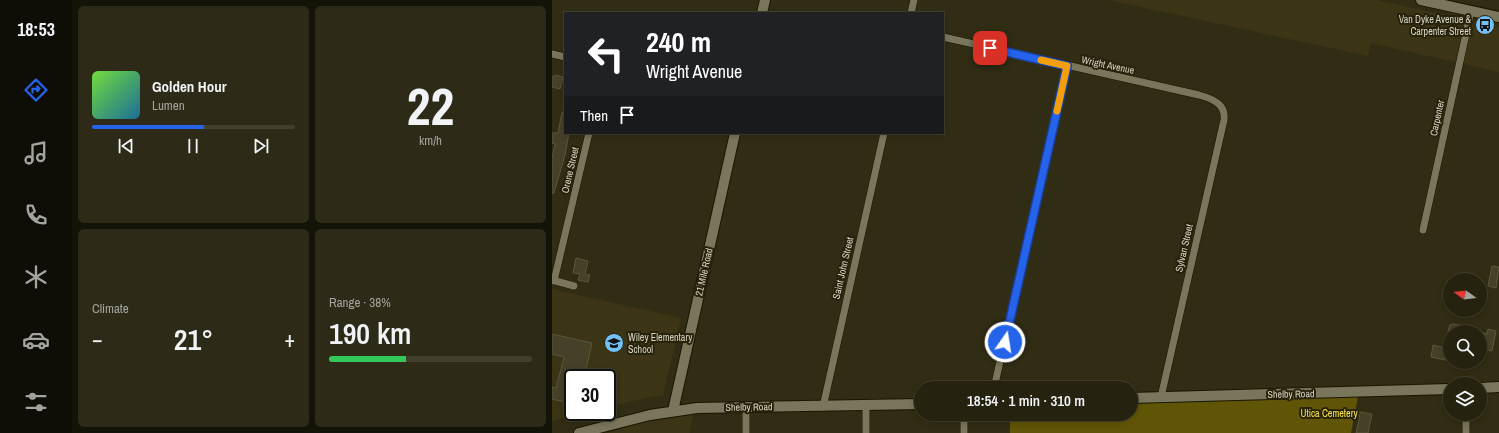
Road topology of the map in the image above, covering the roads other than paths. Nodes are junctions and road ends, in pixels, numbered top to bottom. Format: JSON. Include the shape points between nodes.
{"nodes":[{"id":1,"x":765,"y":0,"type":"edge"},
{"id":2,"x":914,"y":0,"type":"edge"},
{"id":3,"x":1421,"y":0,"type":"edge"},
{"id":4,"x":1471,"y":11,"type":"junction"},
{"id":5,"x":762,"y":12,"type":"edge"},
{"id":6,"x":911,"y":12,"type":"edge"},
{"id":7,"x":1499,"y":17,"type":"edge"},
{"id":8,"x":944,"y":37,"type":"edge"},
{"id":9,"x":552,"y":54,"type":"edge"},
{"id":10,"x":564,"y":57,"type":"edge"},
{"id":11,"x":1067,"y":66,"type":"junction"},
{"id":12,"x":1221,"y":105,"type":"joint"},
{"id":13,"x":589,"y":134,"type":"edge"},
{"id":14,"x":735,"y":134,"type":"edge"},
{"id":15,"x":884,"y":134,"type":"edge"},
{"id":16,"x":1423,"y":230,"type":"dead end"},
{"id":17,"x":553,"y":281,"type":"edge"},
{"id":18,"x":574,"y":286,"type":"dead end"},
{"id":19,"x":996,"y":381,"type":"edge"},
{"id":20,"x":1499,"y":387,"type":"edge"},
{"id":21,"x":1487,"y":388,"type":"edge"},
{"id":22,"x":1443,"y":389,"type":"edge"},
{"id":23,"x":1161,"y":397,"type":"junction"},
{"id":24,"x":1138,"y":398,"type":"edge"},
{"id":25,"x":914,"y":404,"type":"edge"},
{"id":26,"x":866,"y":405,"type":"junction"},
{"id":27,"x":746,"y":406,"type":"junction"},
{"id":28,"x":823,"y":407,"type":"junction"},
{"id":29,"x":673,"y":411,"type":"junction"},
{"id":30,"x":964,"y":421,"type":"edge"},
{"id":31,"x":1466,"y":421,"type":"edge"},
{"id":32,"x":579,"y":433,"type":"edge"},
{"id":33,"x":746,"y":433,"type":"edge"},
{"id":34,"x":866,"y":433,"type":"edge"},
{"id":35,"x":964,"y":433,"type":"edge"},
{"id":36,"x":1466,"y":433,"type":"edge"}],
"edges":[{"from":1,"to":5,"type":"street"},
{"from":2,"to":6,"type":"street"},
{"from":3,"to":4,"type":"street"},
{"from":4,"to":7,"type":"street"},
{"from":4,"to":16,"type":"street","name":"Carpenter"},
{"from":8,"to":11,"type":"street","name":"Wright Avenue"},
{"from":9,"to":10,"type":"street"},
{"from":11,"to":12,"type":"street","name":"Wright Avenue","via":[[1199,95]]},
{"from":11,"to":19,"type":"street"},
{"from":12,"to":23,"type":"street","name":"Sylvan Street","via":[[1224,120]]},
{"from":13,"to":17,"type":"street","name":"Orene Street"},
{"from":14,"to":29,"type":"street","name":"21 Mile Road"},
{"from":15,"to":28,"type":"street","name":"Saint John Street"},
{"from":17,"to":18,"type":"street"},
{"from":20,"to":21,"type":"street"},
{"from":22,"to":23,"type":"street","name":"Shelby Road"},
{"from":23,"to":24,"type":"street","name":"Shelby Road"},
{"from":25,"to":26,"type":"street","name":"Shelby Road"},
{"from":26,"to":28,"type":"street","name":"Shelby Road"},
{"from":26,"to":34,"type":"street"},
{"from":27,"to":28,"type":"street","name":"Shelby Road"},
{"from":27,"to":29,"type":"street","name":"Shelby Road"},
{"from":27,"to":33,"type":"street"},
{"from":29,"to":32,"type":"street","name":"Shelby Road"},
{"from":30,"to":35,"type":"street"},
{"from":31,"to":36,"type":"street"}]}
